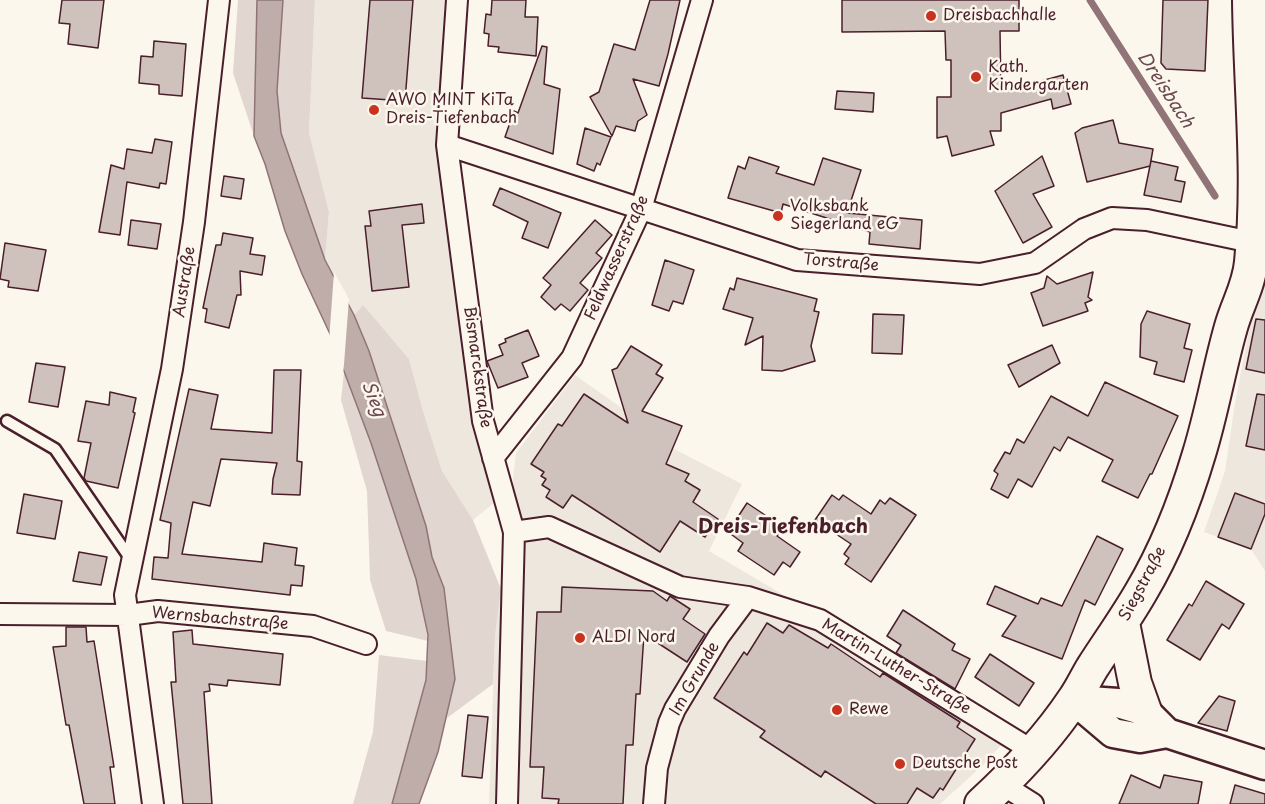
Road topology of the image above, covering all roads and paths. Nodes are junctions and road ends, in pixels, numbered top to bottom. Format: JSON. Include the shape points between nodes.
{"nodes":[{"id":1,"x":219,"y":0,"type":"edge"},
{"id":2,"x":457,"y":0,"type":"edge"},
{"id":3,"x":702,"y":0,"type":"edge"},
{"id":4,"x":1254,"y":14,"type":"edge"},
{"id":5,"x":447,"y":145,"type":"junction"},
{"id":6,"x":641,"y":209,"type":"junction"},
{"id":7,"x":1254,"y":245,"type":"edge"},
{"id":8,"x":7,"y":421,"type":"dead end"},
{"id":9,"x":494,"y":458,"type":"junction"},
{"id":10,"x":514,"y":532,"type":"junction"},
{"id":11,"x":132,"y":561,"type":"junction"},
{"id":12,"x":748,"y":597,"type":"junction"},
{"id":13,"x":0,"y":614,"type":"edge"},
{"id":14,"x":128,"y":615,"type":"junction"},
{"id":15,"x":1123,"y":623,"type":"junction"},
{"id":16,"x":366,"y":644,"type":"dead end"},
{"id":17,"x":1074,"y":700,"type":"junction"},
{"id":18,"x":1145,"y":711,"type":"junction"},
{"id":19,"x":1167,"y":733,"type":"junction"},
{"id":20,"x":1033,"y":751,"type":"junction"},
{"id":21,"x":1265,"y":765,"type":"edge"},
{"id":22,"x":992,"y":794,"type":"edge"},
{"id":23,"x":153,"y":804,"type":"edge"},
{"id":24,"x":507,"y":804,"type":"edge"},
{"id":25,"x":654,"y":804,"type":"edge"},
{"id":26,"x":1033,"y":804,"type":"edge"}],
"edges":[{"from":1,"to":11,"type":"street","name":"Austraße","via":[[194,222],[175,346]]},
{"from":2,"to":5,"type":"street","name":"Bismarckstraße"},
{"from":3,"to":6,"type":"street","name":"Feldwasserstraße"},
{"from":4,"to":7,"type":"main road","name":"Siegstraße","via":[[1250,73]]},
{"from":5,"to":6,"type":"street","name":"Torstraße"},
{"from":5,"to":9,"type":"street","name":"Bismarckstraße","via":[[483,421]]},
{"from":6,"to":7,"type":"street","name":"Torstraße","via":[[797,260],[980,274],[1035,263],[1084,230],[1112,218],[1147,220]]},
{"from":6,"to":9,"type":"street","name":"Feldwasserstraße","via":[[572,358]]},
{"from":7,"to":15,"type":"main road","name":"Siegstraße","via":[[1199,456],[1158,559]]},
{"from":8,"to":11,"type":"lane","via":[[55,449]]},
{"from":9,"to":10,"type":"street","name":"Bismarckstraße"},
{"from":10,"to":12,"type":"street","name":"Martin-Luther-Straße","via":[[549,527],[680,587]]},
{"from":10,"to":24,"type":"street","name":"Bismarckstraße"},
{"from":11,"to":14,"type":"street","name":"Austraße","via":[[125,595]]},
{"from":12,"to":20,"type":"street","name":"Martin-Luther-Straße","via":[[819,620]]},
{"from":12,"to":25,"type":"street","name":"Im Grunde","via":[[675,709],[657,768]]},
{"from":13,"to":14,"type":"street","name":"Wernsbachstraße"},
{"from":14,"to":16,"type":"street","name":"Wernsbachstraße","via":[[158,611],[313,626]]},
{"from":14,"to":23,"type":"street","name":"Austraße"},
{"from":15,"to":17,"type":"main road","name":"Siegstraße"},
{"from":15,"to":18,"type":"main road"},
{"from":17,"to":18,"type":"main road","via":[[1118,703]]},
{"from":17,"to":19,"type":"main road","via":[[1113,733],[1140,738]]},
{"from":17,"to":20,"type":"main road","name":"Siegstraße"},
{"from":18,"to":19,"type":"main road"},
{"from":19,"to":21,"type":"main road"},
{"from":20,"to":22,"type":"main road","name":"Siegstraße"},
{"from":22,"to":26,"type":"street"}]}
